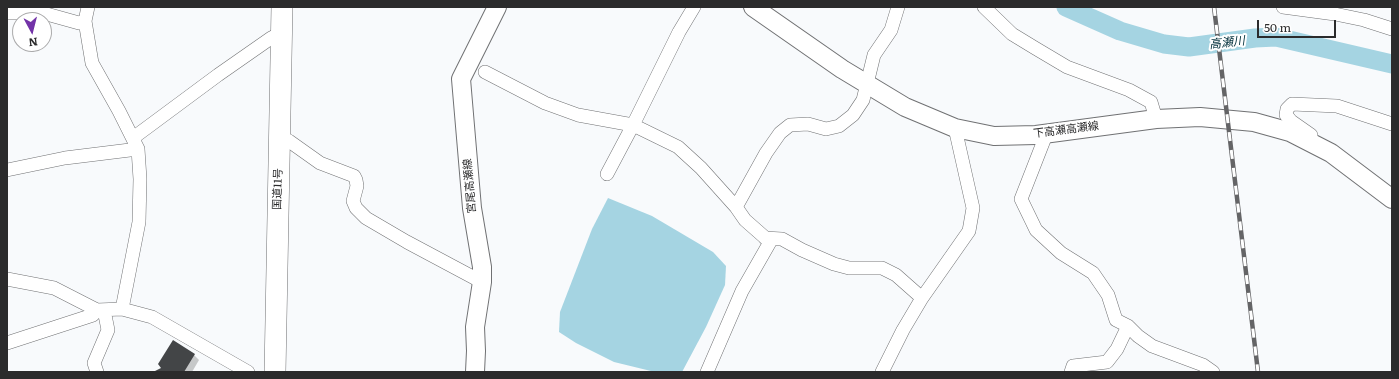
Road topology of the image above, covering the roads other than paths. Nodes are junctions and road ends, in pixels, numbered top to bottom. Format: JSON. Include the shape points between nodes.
{"nodes":[{"id":1,"x":88,"y":7,"type":"edge"},
{"id":2,"x":282,"y":7,"type":"edge"},
{"id":3,"x":497,"y":7,"type":"edge"},
{"id":4,"x":694,"y":7,"type":"edge"},
{"id":5,"x":753,"y":7,"type":"edge"},
{"id":6,"x":898,"y":7,"type":"edge"},
{"id":7,"x":984,"y":7,"type":"edge"},
{"id":8,"x":1283,"y":7,"type":"edge"},
{"id":9,"x":7,"y":13,"type":"edge"},
{"id":10,"x":85,"y":21,"type":"junction"},
{"id":11,"x":1392,"y":29,"type":"edge"},
{"id":12,"x":281,"y":33,"type":"junction"},
{"id":13,"x":485,"y":72,"type":"dead end"},
{"id":14,"x":867,"y":84,"type":"junction"},
{"id":15,"x":1156,"y":119,"type":"junction"},
{"id":16,"x":1392,"y":124,"type":"edge"},
{"id":17,"x":633,"y":125,"type":"junction"},
{"id":18,"x":955,"y":128,"type":"junction"},
{"id":19,"x":1046,"y":135,"type":"junction"},
{"id":20,"x":280,"y":136,"type":"junction"},
{"id":21,"x":135,"y":144,"type":"junction"},
{"id":22,"x":1331,"y":153,"type":"junction"},
{"id":23,"x":7,"y":170,"type":"edge"},
{"id":24,"x":607,"y":174,"type":"dead end"},
{"id":25,"x":1392,"y":198,"type":"edge"},
{"id":26,"x":736,"y":207,"type":"junction"},
{"id":27,"x":765,"y":238,"type":"junction"},
{"id":28,"x":7,"y":279,"type":"edge"},
{"id":29,"x":482,"y":282,"type":"junction"},
{"id":30,"x":922,"y":298,"type":"junction"},
{"id":31,"x":122,"y":309,"type":"junction"},
{"id":32,"x":101,"y":310,"type":"junction"},
{"id":33,"x":1128,"y":326,"type":"junction"},
{"id":34,"x":7,"y":343,"type":"edge"},
{"id":35,"x":97,"y":372,"type":"edge"},
{"id":36,"x":248,"y":372,"type":"edge"},
{"id":37,"x":275,"y":372,"type":"edge"},
{"id":38,"x":475,"y":372,"type":"edge"},
{"id":39,"x":707,"y":372,"type":"edge"},
{"id":40,"x":882,"y":372,"type":"edge"},
{"id":41,"x":1071,"y":372,"type":"edge"},
{"id":42,"x":1214,"y":372,"type":"edge"}],
"edges":[{"from":1,"to":10,"type":"street"},
{"from":2,"to":12,"type":"highway","name":"国道11号"},
{"from":3,"to":29,"type":"main road","name":"宮尾高瀬線","via":[[461,79],[472,208],[481,255]]},
{"from":4,"to":17,"type":"street"},
{"from":5,"to":14,"type":"main road","name":"下高瀬高瀬線"},
{"from":6,"to":14,"type":"street","via":[[891,30],[874,55]]},
{"from":7,"to":15,"type":"street","via":[[1012,34],[1035,48],[1067,66],[1129,90],[1151,102]]},
{"from":8,"to":11,"type":"street","via":[[1364,20]]},
{"from":9,"to":10,"type":"street","via":[[43,13],[79,23]]},
{"from":10,"to":21,"type":"street","via":[[92,63]]},
{"from":12,"to":20,"type":"highway","name":"国道11号"},
{"from":12,"to":21,"type":"street","via":[[218,75]]},
{"from":13,"to":17,"type":"street","via":[[545,103],[572,112]]},
{"from":14,"to":18,"type":"main road","name":"下高瀬高瀬線","via":[[905,107]]},
{"from":14,"to":26,"type":"street","via":[[863,100],[857,110],[839,126],[826,129],[808,124],[790,125],[780,133]]},
{"from":15,"to":19,"type":"main road","name":"下高瀬高瀬線"},
{"from":15,"to":22,"type":"main road","name":"下高瀬高瀬線","via":[[1200,117],[1254,122],[1290,132]]},
{"from":16,"to":22,"type":"street","via":[[1337,106],[1292,104],[1286,115]]},
{"from":17,"to":24,"type":"street"},
{"from":17,"to":26,"type":"street","via":[[678,147]]},
{"from":18,"to":19,"type":"main road","name":"下高瀬高瀬線","via":[[994,136]]},
{"from":18,"to":30,"type":"street","via":[[973,208],[969,231]]},
{"from":19,"to":33,"type":"street","via":[[1021,199],[1036,230],[1061,253],[1093,273],[1108,295],[1116,320]]},
{"from":20,"to":29,"type":"street","via":[[320,163],[354,176],[357,186],[353,201],[366,218]]},
{"from":20,"to":37,"type":"highway","name":"国道11号"},
{"from":21,"to":23,"type":"street"},
{"from":21,"to":31,"type":"street","via":[[140,179],[139,222]]},
{"from":22,"to":25,"type":"main road","name":"下高瀬高瀬線"},
{"from":26,"to":27,"type":"street","via":[[745,220]]},
{"from":27,"to":30,"type":"street","via":[[782,239],[834,264],[849,268],[882,268],[896,275]]},
{"from":27,"to":39,"type":"street","via":[[770,242],[742,291]]},
{"from":28,"to":32,"type":"street","via":[[54,288]]},
{"from":29,"to":38,"type":"main road","name":"宮尾高瀬線","via":[[475,327]]},
{"from":30,"to":40,"type":"street"},
{"from":31,"to":32,"type":"street"},
{"from":31,"to":36,"type":"street","via":[[152,317]]},
{"from":32,"to":34,"type":"street","via":[[93,315]]},
{"from":32,"to":35,"type":"street","via":[[108,330],[94,363]]},
{"from":33,"to":41,"type":"street","via":[[1107,362],[1073,366]]},
{"from":33,"to":42,"type":"street","via":[[1152,346],[1203,365]]}]}
